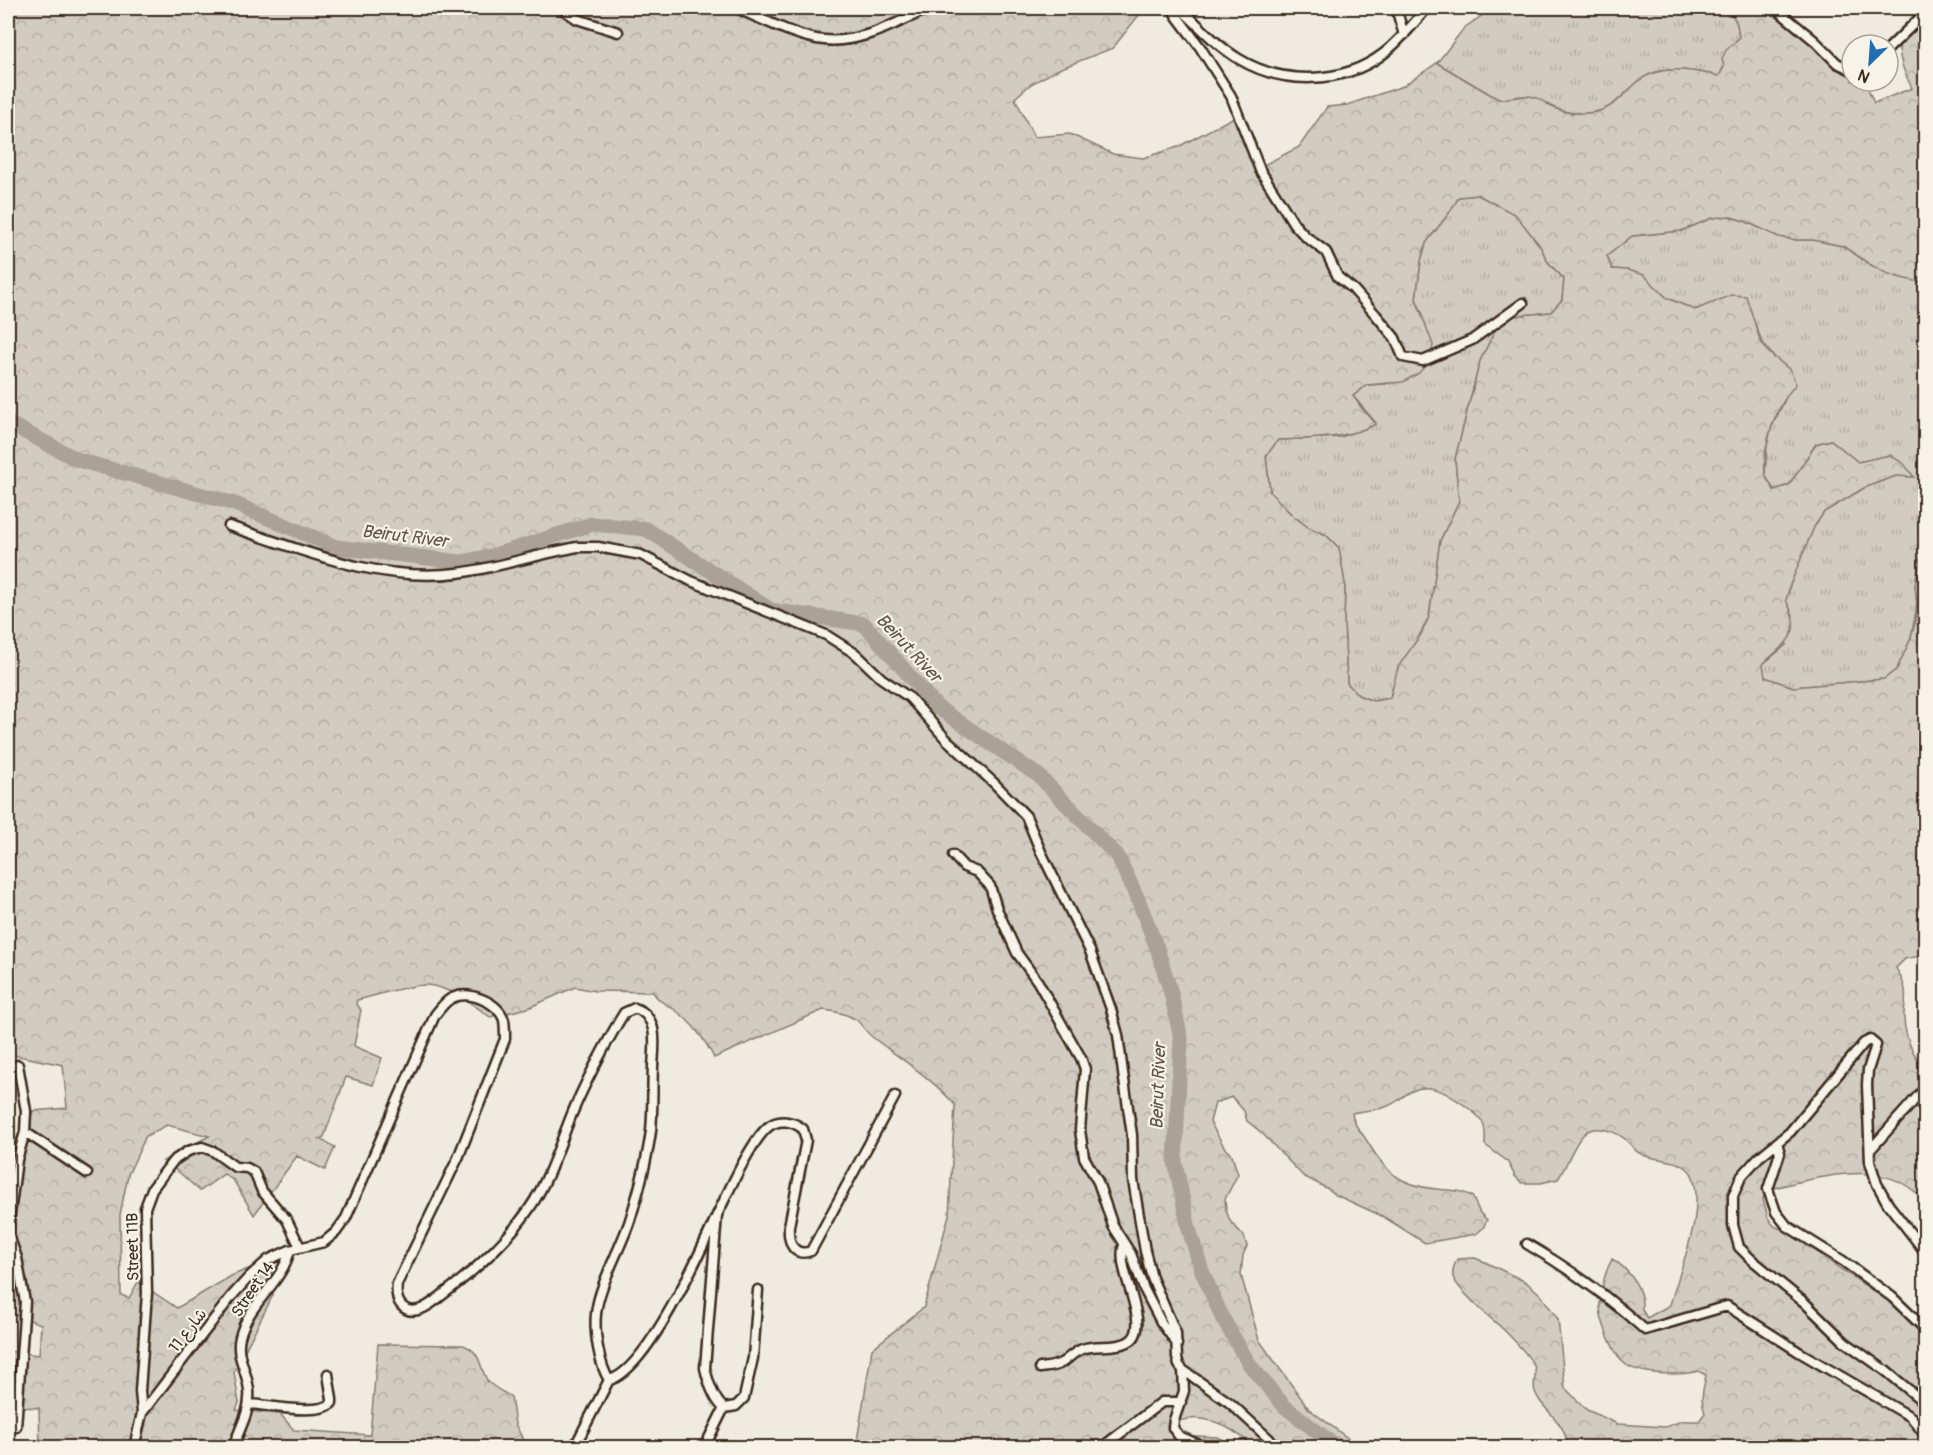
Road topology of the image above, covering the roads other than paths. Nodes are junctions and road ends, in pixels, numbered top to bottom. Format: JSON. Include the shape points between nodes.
{"nodes":[{"id":1,"x":561,"y":8,"type":"edge"},
{"id":2,"x":736,"y":8,"type":"edge"},
{"id":3,"x":930,"y":8,"type":"edge"},
{"id":4,"x":1172,"y":8,"type":"edge"},
{"id":5,"x":1180,"y":8,"type":"edge"},
{"id":6,"x":1396,"y":8,"type":"edge"},
{"id":7,"x":1427,"y":8,"type":"edge"},
{"id":8,"x":1781,"y":12,"type":"dead end"},
{"id":9,"x":1926,"y":12,"type":"edge"},
{"id":10,"x":618,"y":32,"type":"dead end"},
{"id":11,"x":1404,"y":35,"type":"junction"},
{"id":12,"x":1900,"y":37,"type":"edge"},
{"id":13,"x":1840,"y":64,"type":"edge"},
{"id":14,"x":1523,"y":303,"type":"dead end"},
{"id":15,"x":229,"y":526,"type":"dead end"},
{"id":16,"x":953,"y":855,"type":"dead end"},
{"id":17,"x":18,"y":1065,"type":"dead end"},
{"id":18,"x":1926,"y":1087,"type":"edge"},
{"id":19,"x":895,"y":1096,"type":"dead end"},
{"id":20,"x":25,"y":1132,"type":"junction"},
{"id":21,"x":1777,"y":1143,"type":"junction"},
{"id":22,"x":1871,"y":1149,"type":"junction"},
{"id":23,"x":87,"y":1173,"type":"dead end"},
{"id":24,"x":717,"y":1215,"type":"junction"},
{"id":25,"x":8,"y":1231,"type":"edge"},
{"id":26,"x":1527,"y":1244,"type":"dead end"},
{"id":27,"x":1124,"y":1245,"type":"junction"},
{"id":28,"x":300,"y":1247,"type":"junction"},
{"id":29,"x":290,"y":1250,"type":"junction"},
{"id":30,"x":1926,"y":1253,"type":"edge"},
{"id":31,"x":758,"y":1290,"type":"dead end"},
{"id":32,"x":1926,"y":1330,"type":"edge"},
{"id":33,"x":1177,"y":1344,"type":"junction"},
{"id":34,"x":1040,"y":1368,"type":"dead end"},
{"id":35,"x":1183,"y":1370,"type":"junction"},
{"id":36,"x":328,"y":1374,"type":"dead end"},
{"id":37,"x":609,"y":1380,"type":"junction"},
{"id":38,"x":1180,"y":1402,"type":"junction"},
{"id":39,"x":249,"y":1404,"type":"junction"},
{"id":40,"x":1926,"y":1404,"type":"edge"},
{"id":41,"x":724,"y":1408,"type":"junction"},
{"id":42,"x":142,"y":1413,"type":"junction"},
{"id":43,"x":16,"y":1427,"type":"dead end"},
{"id":44,"x":1926,"y":1436,"type":"edge"},
{"id":45,"x":134,"y":1448,"type":"edge"},
{"id":46,"x":233,"y":1448,"type":"edge"},
{"id":47,"x":574,"y":1448,"type":"edge"},
{"id":48,"x":704,"y":1448,"type":"edge"},
{"id":49,"x":1101,"y":1448,"type":"edge"},
{"id":50,"x":1206,"y":1448,"type":"edge"},
{"id":51,"x":1279,"y":1448,"type":"edge"}],
"edges":[{"from":1,"to":10,"type":"street","via":[[577,19]]},
{"from":2,"to":3,"type":"street","via":[[823,40],[861,37]]},
{"from":4,"to":14,"type":"street","via":[[1231,96],[1260,170],[1294,224],[1326,252],[1338,277],[1395,338],[1403,357],[1423,361],[1472,340]]},
{"from":5,"to":11,"type":"street","via":[[1238,59],[1266,72],[1295,78],[1326,77],[1355,70],[1382,55]]},
{"from":6,"to":11,"type":"street"},
{"from":7,"to":11,"type":"street"},
{"from":8,"to":13,"type":"street"},
{"from":9,"to":12,"type":"street"},
{"from":15,"to":33,"type":"street","via":[[362,568],[404,574],[455,573],[578,547],[642,555],[691,581],[826,635],[910,698],[946,739],[1026,816],[1096,966],[1118,1035],[1132,1135],[1133,1180],[1145,1251]]},
{"from":16,"to":27,"type":"street","via":[[990,886],[1017,953],[1081,1058],[1085,1069],[1080,1130],[1084,1157]]},
{"from":17,"to":20,"type":"street","via":[[26,1111]]},
{"from":18,"to":22,"type":"street"},
{"from":19,"to":24,"type":"street","via":[[811,1251],[794,1249],[788,1238],[806,1140],[803,1129],[793,1122],[775,1123],[764,1131]]},
{"from":20,"to":23,"type":"street"},
{"from":20,"to":25,"type":"street"},
{"from":21,"to":22,"type":"street","via":[[1870,1040],[1876,1045],[1867,1085]]},
{"from":21,"to":32,"type":"street","via":[[1780,1153],[1768,1189],[1782,1221],[1892,1297]]},
{"from":21,"to":40,"type":"street","via":[[1750,1166],[1735,1189],[1733,1225],[1739,1247],[1845,1342]]},
{"from":22,"to":30,"type":"street","via":[[1870,1162],[1879,1188]]},
{"from":24,"to":37,"type":"street","via":[[656,1332],[636,1361]]},
{"from":24,"to":41,"type":"street","via":[[705,1368]]},
{"from":25,"to":43,"type":"street","via":[[25,1302]]},
{"from":26,"to":44,"type":"street","via":[[1566,1266],[1645,1330],[1727,1306],[1911,1417]]},
{"from":27,"to":33,"type":"street","via":[[1161,1322]]},
{"from":27,"to":34,"type":"street","via":[[1122,1260],[1138,1318],[1134,1338],[1117,1345],[1080,1350],[1064,1362]]},
{"from":28,"to":29,"type":"street","name":"شارع 11"},
{"from":28,"to":37,"type":"street","name":"شارع 11","via":[[324,1242],[346,1218],[435,1015],[450,998],[478,998],[498,1009],[504,1021],[505,1040],[458,1158],[397,1284],[398,1300],[405,1309],[419,1310],[430,1304],[469,1275],[529,1210],[590,1074],[618,1023],[624,1013],[635,1008],[644,1011],[653,1026],[654,1043],[651,1131],[630,1220],[596,1312],[603,1370]]},
{"from":28,"to":42,"type":"street","name":"Street 11B","via":[[287,1220],[262,1191],[254,1172],[235,1167],[202,1147],[173,1161],[152,1189],[145,1208],[147,1293]]},
{"from":29,"to":39,"type":"street","name":"Street 14","via":[[285,1267],[249,1316],[239,1339]]},
{"from":29,"to":42,"type":"street","name":"شارع 11","via":[[268,1260],[249,1277]]},
{"from":31,"to":41,"type":"street","via":[[753,1358],[744,1398],[736,1406]]},
{"from":33,"to":35,"type":"street"},
{"from":35,"to":38,"type":"street"},
{"from":35,"to":51,"type":"street","via":[[1230,1403]]},
{"from":36,"to":39,"type":"street","via":[[332,1400],[328,1407]]},
{"from":37,"to":47,"type":"street"},
{"from":38,"to":49,"type":"street","via":[[1162,1402]]},
{"from":38,"to":50,"type":"street","via":[[1173,1428],[1179,1436]]},
{"from":39,"to":46,"type":"street","name":"Street 14"},
{"from":41,"to":48,"type":"street"},
{"from":42,"to":45,"type":"street","name":"شارع 11"}]}
